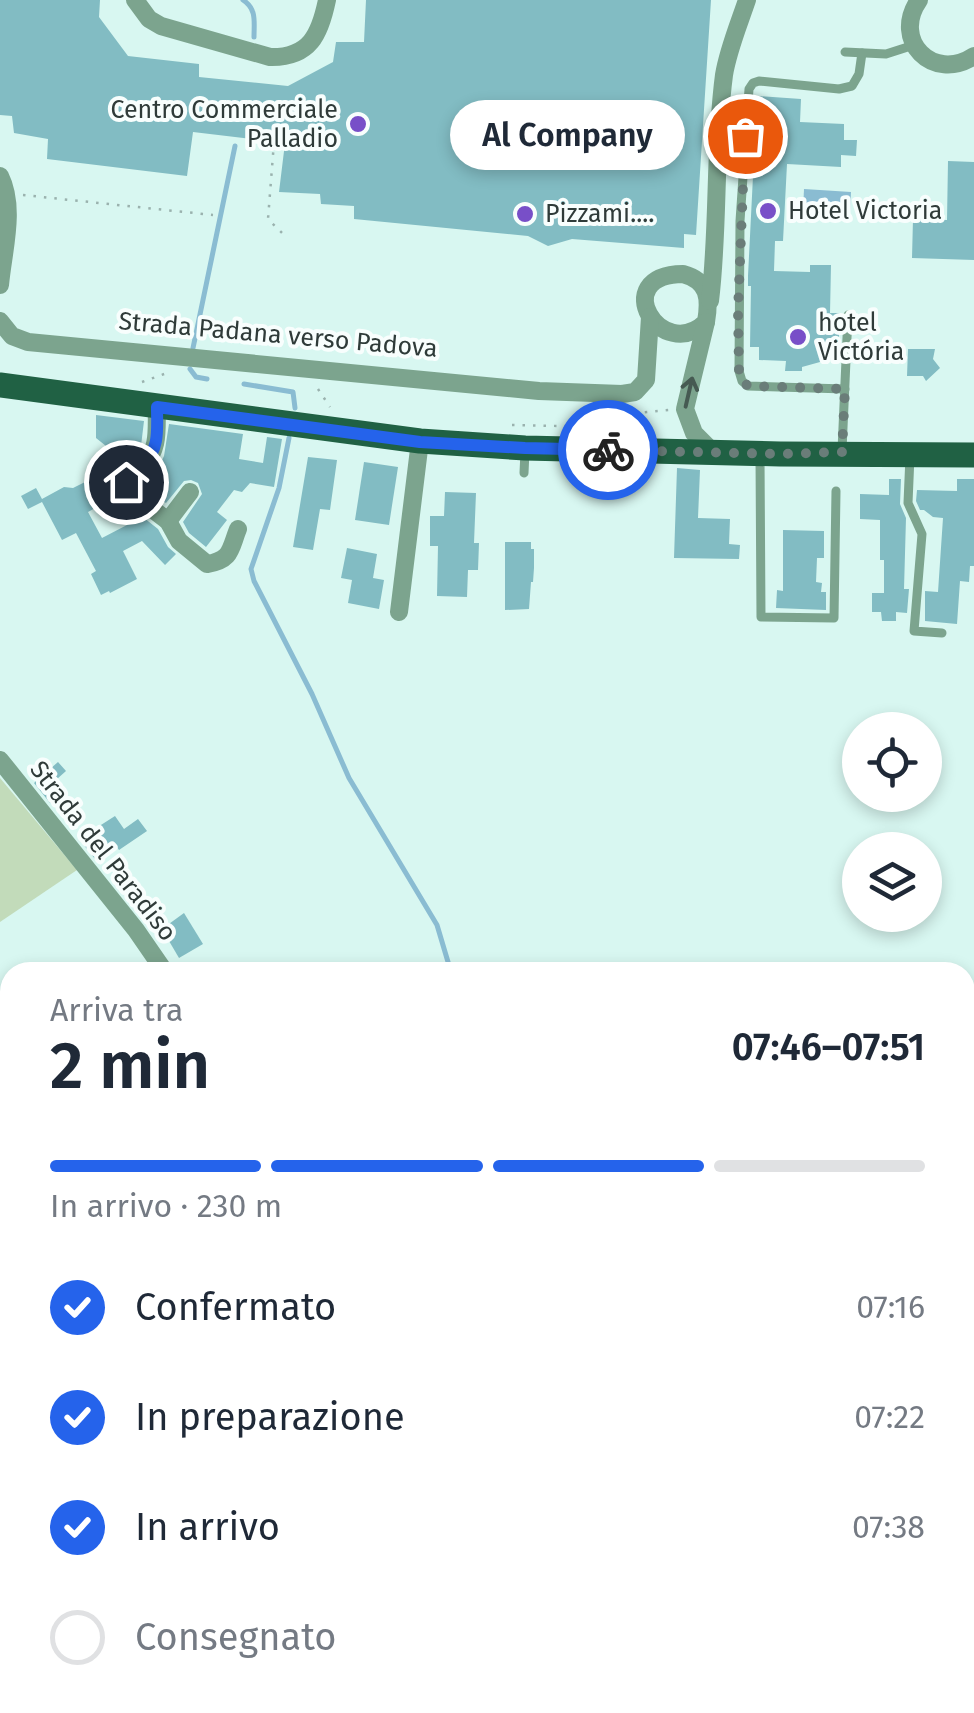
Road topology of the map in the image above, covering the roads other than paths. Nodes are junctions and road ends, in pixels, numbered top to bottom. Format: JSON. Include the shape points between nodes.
{"nodes":[{"id":1,"x":135,"y":0,"type":"edge"},
{"id":2,"x":327,"y":0,"type":"edge"},
{"id":3,"x":747,"y":0,"type":"edge"},
{"id":4,"x":917,"y":1,"type":"edge"},
{"id":5,"x":914,"y":44,"type":"junction"},
{"id":6,"x":846,"y":52,"type":"dead end"},
{"id":7,"x":862,"y":53,"type":"junction"},
{"id":8,"x":971,"y":61,"type":"edge"},
{"id":9,"x":0,"y":176,"type":"edge"},
{"id":10,"x":714,"y":228,"type":"junction"},
{"id":11,"x":683,"y":274,"type":"junction"},
{"id":12,"x":0,"y":285,"type":"edge"},
{"id":13,"x":710,"y":301,"type":"junction"},
{"id":14,"x":848,"y":315,"type":"dead end"},
{"id":15,"x":650,"y":317,"type":"junction"},
{"id":16,"x":0,"y":321,"type":"edge"},
{"id":17,"x":706,"y":322,"type":"junction"},
{"id":18,"x":679,"y":334,"type":"junction"},
{"id":19,"x":0,"y":385,"type":"edge"},
{"id":20,"x":845,"y":389,"type":"junction"},
{"id":21,"x":559,"y":392,"type":"junction"},
{"id":22,"x":157,"y":407,"type":"junction"},
{"id":23,"x":420,"y":442,"type":"junction"},
{"id":24,"x":714,"y":452,"type":"junction"},
{"id":25,"x":842,"y":452,"type":"junction"},
{"id":26,"x":760,"y":453,"type":"junction"},
{"id":27,"x":910,"y":453,"type":"junction"},
{"id":28,"x":974,"y":455,"type":"edge"},
{"id":29,"x":836,"y":491,"type":"dead end"},
{"id":30,"x":190,"y":492,"type":"dead end"},
{"id":31,"x":168,"y":521,"type":"junction"},
{"id":32,"x":238,"y":528,"type":"dead end"},
{"id":33,"x":399,"y":612,"type":"dead end"},
{"id":34,"x":942,"y":633,"type":"dead end"},
{"id":35,"x":0,"y":760,"type":"edge"},
{"id":36,"x":158,"y":962,"type":"edge"}],
"edges":[{"from":1,"to":2,"type":"street","via":[[161,26],[270,57],[286,57],[310,42]]},
{"from":3,"to":10,"type":"street","via":[[724,72]]},
{"from":4,"to":5,"type":"street","via":[[909,24]]},
{"from":5,"to":7,"type":"lane","via":[[886,54]]},
{"from":5,"to":8,"type":"street","via":[[936,63]]},
{"from":6,"to":7,"type":"lane"},
{"from":7,"to":20,"type":"lane","via":[[852,86],[753,83],[740,221],[742,381]]},
{"from":9,"to":12,"type":"street","via":[[8,205]]},
{"from":10,"to":11,"type":"street","via":[[705,257]]},
{"from":10,"to":13,"type":"street"},
{"from":11,"to":13,"type":"street","via":[[701,283]]},
{"from":11,"to":15,"type":"street","name":"Strada Padana verso Padova","via":[[649,286],[644,299]]},
{"from":13,"to":17,"type":"street"},
{"from":14,"to":20,"type":"lane"},
{"from":15,"to":18,"type":"street"},
{"from":15,"to":21,"type":"street","name":"Strada Padana verso Padova","via":[[646,376],[638,390]]},
{"from":16,"to":21,"type":"street","name":"Strada Padana verso Padova","via":[[28,342]]},
{"from":17,"to":18,"type":"street"},
{"from":24,"to":17,"type":"street","one_way":true,"via":[[694,433],[685,409]]},
{"from":18,"to":21,"type":"street","name":"Strada Padana verso Padova","via":[[663,344],[656,384],[640,401]]},
{"from":19,"to":22,"type":"main road"},
{"from":20,"to":25,"type":"lane"},
{"from":22,"to":23,"type":"main road"},
{"from":22,"to":31,"type":"street","via":[[156,448],[130,475],[126,489]]},
{"from":23,"to":24,"type":"main road"},
{"from":23,"to":33,"type":"street"},
{"from":24,"to":26,"type":"main road"},
{"from":25,"to":26,"type":"main road"},
{"from":25,"to":27,"type":"main road"},
{"from":26,"to":29,"type":"lane","via":[[761,617],[834,618]]},
{"from":27,"to":28,"type":"main road"},
{"from":27,"to":34,"type":"lane","via":[[908,503],[922,534],[914,632]]},
{"from":30,"to":31,"type":"street"},
{"from":31,"to":32,"type":"street","via":[[207,564],[228,556]]},
{"from":35,"to":36,"type":"street","name":"Strada del Paradiso"}]}
